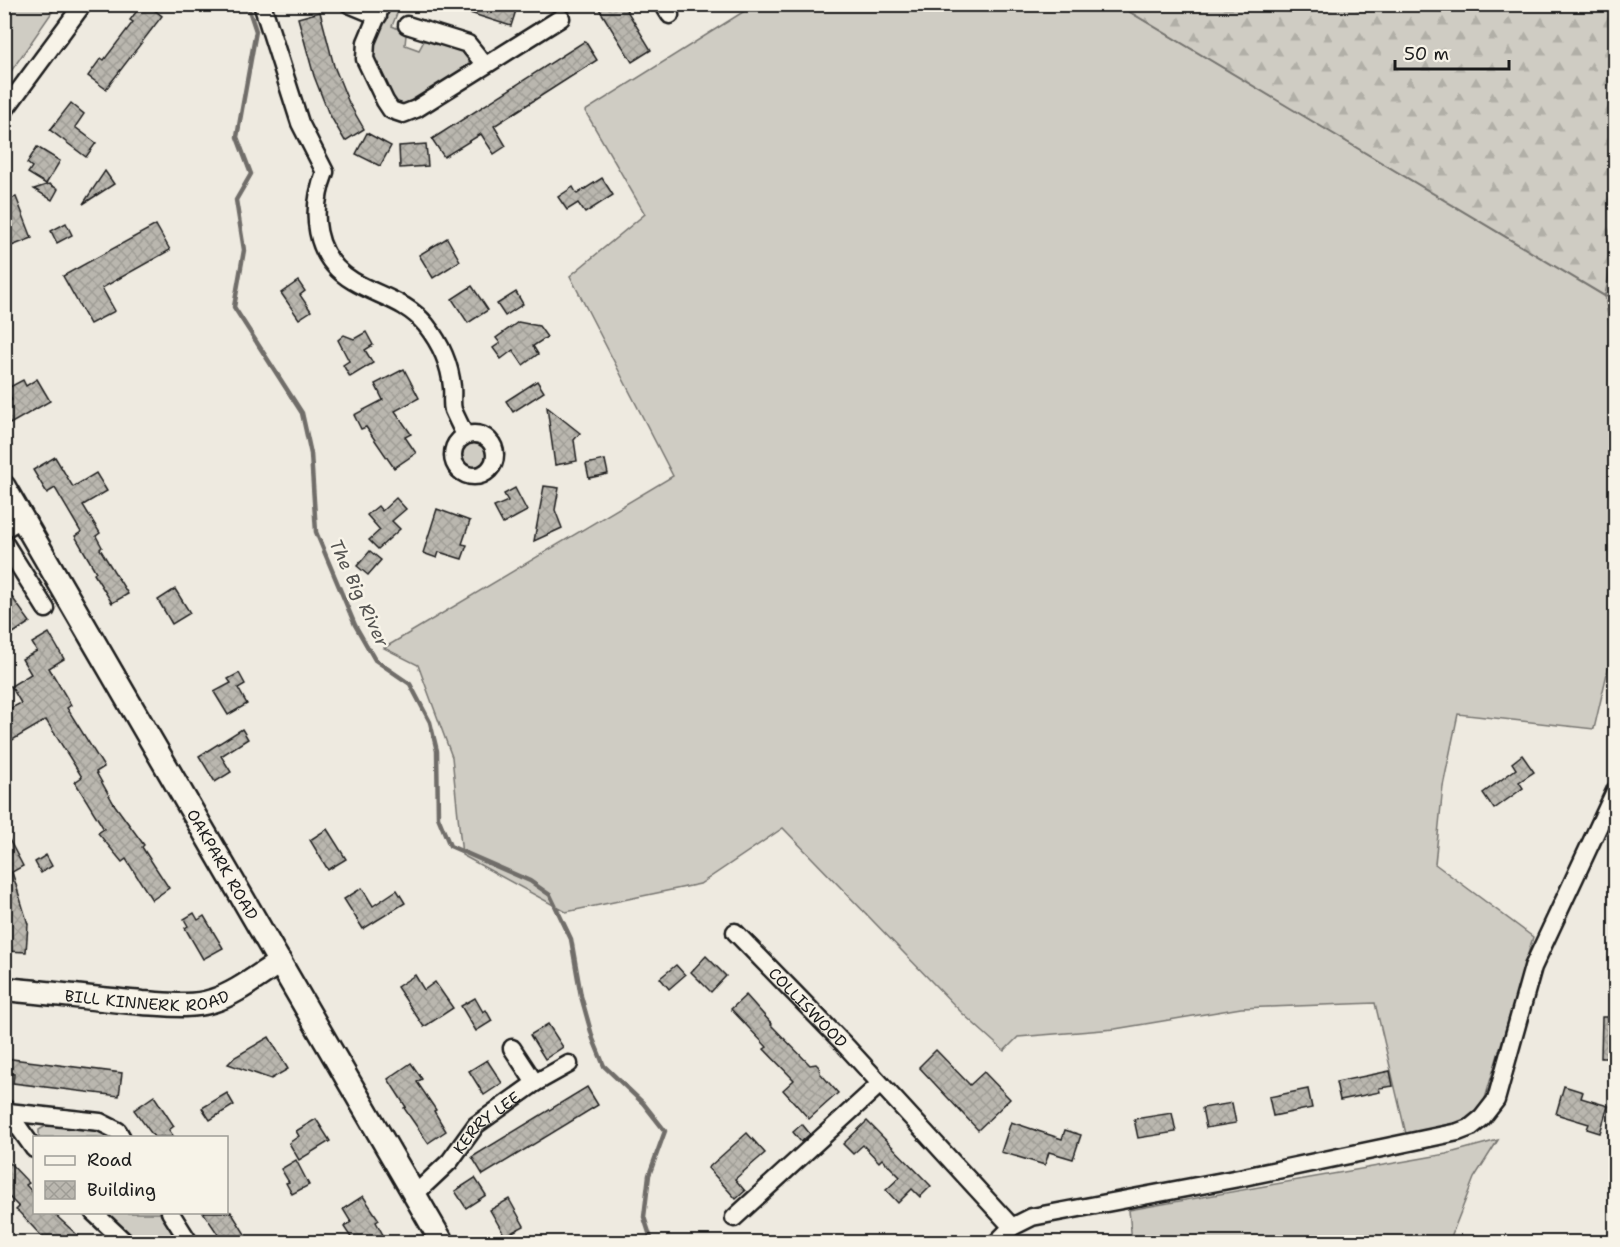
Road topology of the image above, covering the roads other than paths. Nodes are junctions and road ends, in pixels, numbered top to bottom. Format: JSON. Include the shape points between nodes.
{"nodes":[{"id":1,"x":83,"y":4,"type":"edge"},
{"id":2,"x":262,"y":4,"type":"edge"},
{"id":3,"x":348,"y":4,"type":"edge"},
{"id":4,"x":380,"y":10,"type":"edge"},
{"id":5,"x":561,"y":18,"type":"dead end"},
{"id":6,"x":406,"y":25,"type":"dead end"},
{"id":7,"x":485,"y":65,"type":"junction"},
{"id":8,"x":4,"y":111,"type":"edge"},
{"id":9,"x":465,"y":435,"type":"dead end"},
{"id":10,"x":4,"y":487,"type":"edge"},
{"id":11,"x":13,"y":524,"type":"edge"},
{"id":12,"x":4,"y":542,"type":"edge"},
{"id":13,"x":46,"y":609,"type":"dead end"},
{"id":14,"x":1616,"y":789,"type":"edge"},
{"id":15,"x":735,"y":932,"type":"dead end"},
{"id":16,"x":280,"y":962,"type":"junction"},
{"id":17,"x":4,"y":989,"type":"edge"},
{"id":18,"x":512,"y":1048,"type":"dead end"},
{"id":19,"x":569,"y":1064,"type":"dead end"},
{"id":20,"x":535,"y":1083,"type":"junction"},
{"id":21,"x":880,"y":1084,"type":"junction"},
{"id":22,"x":6,"y":1109,"type":"edge"},
{"id":23,"x":121,"y":1136,"type":"edge"},
{"id":24,"x":33,"y":1148,"type":"edge"},
{"id":25,"x":415,"y":1194,"type":"junction"},
{"id":26,"x":95,"y":1214,"type":"edge"},
{"id":27,"x":171,"y":1214,"type":"edge"},
{"id":28,"x":734,"y":1218,"type":"dead end"},
{"id":29,"x":1012,"y":1227,"type":"junction"},
{"id":30,"x":125,"y":1242,"type":"edge"},
{"id":31,"x":189,"y":1242,"type":"edge"},
{"id":32,"x":442,"y":1242,"type":"edge"},
{"id":33,"x":997,"y":1242,"type":"edge"}],
"edges":[{"from":1,"to":8,"type":"street"},
{"from":2,"to":9,"type":"street","via":[[300,123],[325,172],[316,205],[319,239],[334,265],[352,281],[404,304],[425,323],[444,350],[452,408]]},
{"from":3,"to":4,"type":"street"},
{"from":4,"to":7,"type":"street","via":[[366,42],[365,59],[391,110],[403,114],[416,109]]},
{"from":5,"to":7,"type":"street"},
{"from":6,"to":7,"type":"street","via":[[468,44]]},
{"from":10,"to":11,"type":"main road","name":"OAKPARK ROAD"},
{"from":11,"to":16,"type":"main road","name":"OAKPARK ROAD"},
{"from":12,"to":13,"type":"street"},
{"from":14,"to":29,"type":"street","via":[[1533,967],[1496,1100],[1471,1127],[1239,1178],[1032,1216]]},
{"from":15,"to":21,"type":"street","name":"COLLISWOOD"},
{"from":16,"to":17,"type":"main road","name":"BILL KINNERK ROAD","via":[[215,1001],[203,1004]]},
{"from":16,"to":25,"type":"main road","name":"OAKPARK ROAD"},
{"from":18,"to":20,"type":"street"},
{"from":19,"to":20,"type":"street","name":"KERRY LEE"},
{"from":20,"to":25,"type":"street","name":"KERRY LEE","via":[[476,1125],[450,1161]]},
{"from":21,"to":28,"type":"street"},
{"from":21,"to":29,"type":"street","name":"COLLISWOOD"},
{"from":22,"to":23,"type":"street","via":[[100,1122]]},
{"from":22,"to":24,"type":"street"},
{"from":25,"to":32,"type":"main road","name":"OAKPARK ROAD"},
{"from":26,"to":30,"type":"street"},
{"from":27,"to":31,"type":"street"},
{"from":29,"to":33,"type":"street"}]}
